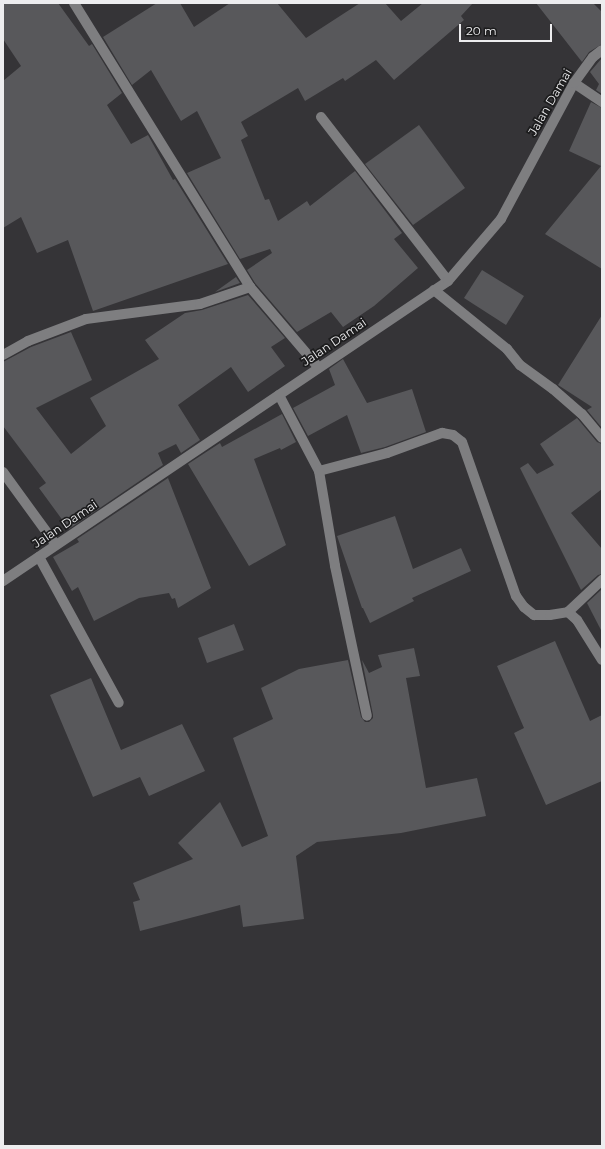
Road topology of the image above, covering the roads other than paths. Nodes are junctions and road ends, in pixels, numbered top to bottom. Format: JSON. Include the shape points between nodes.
{"nodes":[{"id":1,"x":74,"y":3,"type":"edge"},
{"id":2,"x":602,"y":50,"type":"edge"},
{"id":3,"x":574,"y":83,"type":"junction"},
{"id":4,"x":602,"y":102,"type":"edge"},
{"id":5,"x":321,"y":117,"type":"dead end"},
{"id":6,"x":448,"y":281,"type":"junction"},
{"id":7,"x":250,"y":287,"type":"junction"},
{"id":8,"x":434,"y":290,"type":"junction"},
{"id":9,"x":3,"y":356,"type":"edge"},
{"id":10,"x":319,"y":368,"type":"junction"},
{"id":11,"x":279,"y":395,"type":"junction"},
{"id":12,"x":602,"y":438,"type":"edge"},
{"id":13,"x":319,"y":471,"type":"junction"},
{"id":14,"x":3,"y":472,"type":"edge"},
{"id":15,"x":56,"y":546,"type":"junction"},
{"id":16,"x":39,"y":557,"type":"junction"},
{"id":17,"x":602,"y":580,"type":"edge"},
{"id":18,"x":3,"y":581,"type":"edge"},
{"id":19,"x":568,"y":612,"type":"junction"},
{"id":20,"x":602,"y":660,"type":"edge"},
{"id":21,"x":119,"y":703,"type":"dead end"},
{"id":22,"x":367,"y":716,"type":"dead end"}],
"edges":[{"from":1,"to":7,"type":"street"},
{"from":2,"to":3,"type":"street","name":"Jalan Damai"},
{"from":3,"to":4,"type":"street"},
{"from":3,"to":6,"type":"street","name":"Jalan Damai","via":[[500,219]]},
{"from":5,"to":6,"type":"street"},
{"from":6,"to":8,"type":"street","name":"Jalan Damai"},
{"from":7,"to":9,"type":"street","via":[[200,304],[86,319],[28,341]]},
{"from":7,"to":10,"type":"street"},
{"from":8,"to":10,"type":"street","name":"Jalan Damai"},
{"from":8,"to":12,"type":"street","via":[[507,349],[520,365],[582,414]]},
{"from":10,"to":11,"type":"street","name":"Jalan Damai"},
{"from":11,"to":13,"type":"street"},
{"from":11,"to":15,"type":"street","name":"Jalan Damai"},
{"from":13,"to":19,"type":"street","via":[[387,453],[442,433],[453,435],[462,442],[516,596],[534,615]]},
{"from":13,"to":22,"type":"street","via":[[335,566]]},
{"from":14,"to":15,"type":"street"},
{"from":15,"to":16,"type":"street","name":"Jalan Damai"},
{"from":16,"to":18,"type":"street","name":"Jalan Damai"},
{"from":16,"to":21,"type":"street"},
{"from":17,"to":19,"type":"street"},
{"from":19,"to":20,"type":"street","via":[[577,620]]}]}
